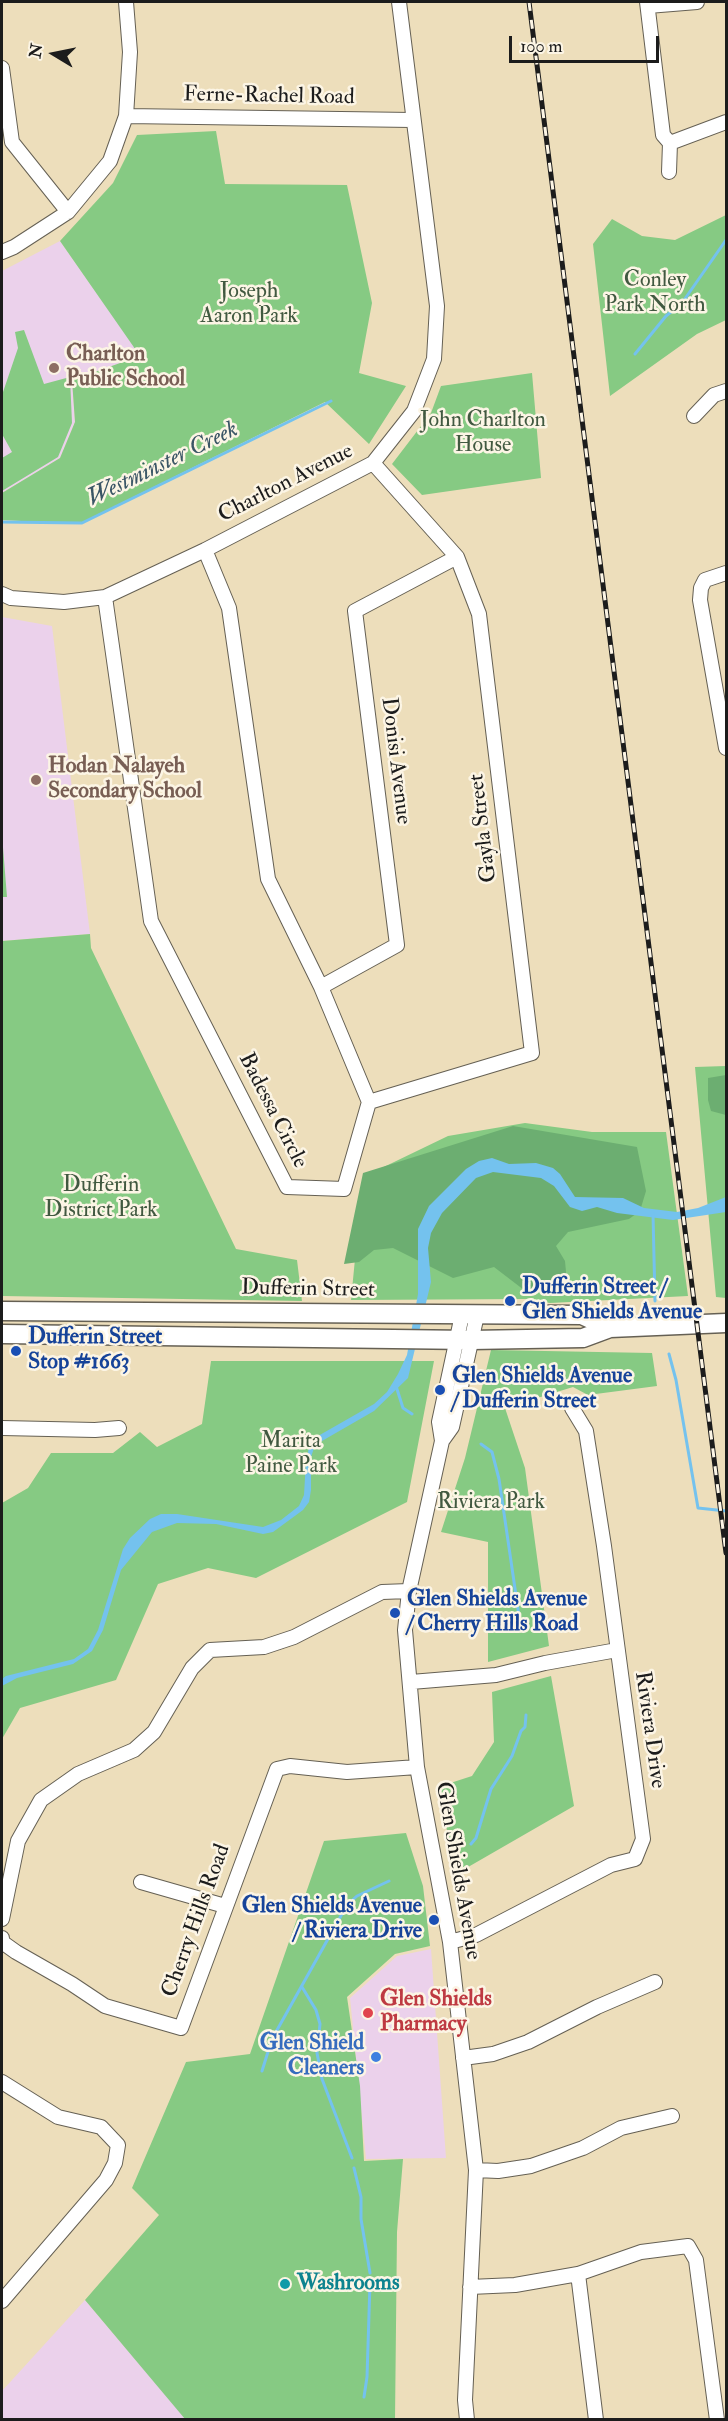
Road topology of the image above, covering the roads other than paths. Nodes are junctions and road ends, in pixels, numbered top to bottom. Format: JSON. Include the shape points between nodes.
{"nodes":[{"id":1,"x":126,"y":2,"type":"edge"},
{"id":2,"x":399,"y":2,"type":"edge"},
{"id":3,"x":697,"y":2,"type":"edge"},
{"id":4,"x":648,"y":4,"type":"edge"},
{"id":5,"x":2,"y":68,"type":"edge"},
{"id":6,"x":126,"y":116,"type":"junction"},
{"id":7,"x":412,"y":120,"type":"junction"},
{"id":8,"x":726,"y":122,"type":"edge"},
{"id":9,"x":670,"y":142,"type":"junction"},
{"id":10,"x":669,"y":172,"type":"dead end"},
{"id":11,"x":68,"y":212,"type":"junction"},
{"id":12,"x":2,"y":252,"type":"edge"},
{"id":13,"x":726,"y":391,"type":"edge"},
{"id":14,"x":694,"y":416,"type":"dead end"},
{"id":15,"x":373,"y":464,"type":"junction"},
{"id":16,"x":205,"y":550,"type":"junction"},
{"id":17,"x":457,"y":557,"type":"junction"},
{"id":18,"x":726,"y":573,"type":"edge"},
{"id":19,"x":2,"y":594,"type":"edge"},
{"id":20,"x":105,"y":597,"type":"junction"},
{"id":21,"x":726,"y":748,"type":"edge"},
{"id":22,"x":321,"y":987,"type":"junction"},
{"id":23,"x":369,"y":1102,"type":"junction"},
{"id":24,"x":2,"y":1311,"type":"edge"},
{"id":25,"x":469,"y":1315,"type":"junction"},
{"id":26,"x":726,"y":1323,"type":"edge"},
{"id":27,"x":610,"y":1328,"type":"junction"},
{"id":28,"x":2,"y":1334,"type":"edge"},
{"id":29,"x":455,"y":1340,"type":"junction"},
{"id":30,"x":572,"y":1408,"type":"dead end"},
{"id":31,"x":2,"y":1428,"type":"edge"},
{"id":32,"x":119,"y":1428,"type":"dead end"},
{"id":33,"x":409,"y":1591,"type":"junction"},
{"id":34,"x":617,"y":1650,"type":"junction"},
{"id":35,"x":411,"y":1682,"type":"junction"},
{"id":36,"x":417,"y":1767,"type":"junction"},
{"id":37,"x":141,"y":1882,"type":"dead end"},
{"id":38,"x":225,"y":1906,"type":"junction"},
{"id":39,"x":2,"y":1919,"type":"edge"},
{"id":40,"x":2,"y":1938,"type":"edge"},
{"id":41,"x":450,"y":1942,"type":"junction"},
{"id":42,"x":655,"y":1982,"type":"dead end"},
{"id":43,"x":463,"y":2058,"type":"junction"},
{"id":44,"x":2,"y":2082,"type":"edge"},
{"id":45,"x":672,"y":2116,"type":"dead end"},
{"id":46,"x":476,"y":2170,"type":"junction"},
{"id":47,"x":578,"y":2274,"type":"junction"},
{"id":48,"x":470,"y":2287,"type":"junction"},
{"id":49,"x":2,"y":2301,"type":"edge"},
{"id":50,"x":466,"y":2420,"type":"edge"},
{"id":51,"x":596,"y":2420,"type":"edge"},
{"id":52,"x":717,"y":2420,"type":"edge"}],
"edges":[{"from":1,"to":6,"type":"street","via":[[130,52]]},
{"from":2,"to":7,"type":"street","name":"Charlton Avenue"},
{"from":3,"to":4,"type":"street"},
{"from":4,"to":9,"type":"street","via":[[660,123]]},
{"from":5,"to":11,"type":"street","via":[[12,142]]},
{"from":6,"to":7,"type":"street","name":"Ferne-Rachel Road"},
{"from":6,"to":11,"type":"street","via":[[110,161]]},
{"from":7,"to":15,"type":"street","name":"Charlton Avenue","via":[[437,306],[434,359],[414,411]]},
{"from":8,"to":9,"type":"street"},
{"from":9,"to":10,"type":"street"},
{"from":11,"to":12,"type":"street"},
{"from":13,"to":14,"type":"street","via":[[702,404]]},
{"from":15,"to":16,"type":"street","name":"Charlton Avenue"},
{"from":15,"to":17,"type":"street","name":"Gayla Street"},
{"from":16,"to":20,"type":"street","name":"Charlton Avenue"},
{"from":16,"to":22,"type":"street","via":[[230,608],[268,879]]},
{"from":17,"to":22,"type":"street","name":"Donisi Avenue","via":[[355,611],[397,945]]},
{"from":17,"to":23,"type":"street","name":"Gayla Street","via":[[479,614],[532,1053]]},
{"from":18,"to":21,"type":"street","via":[[705,580],[700,600]]},
{"from":19,"to":20,"type":"street","name":"Charlton Avenue","via":[[64,602]]},
{"from":20,"to":23,"type":"street","name":"Badessa Circle","via":[[151,921],[287,1187],[345,1189]]},
{"from":22,"to":23,"type":"street"},
{"from":24,"to":25,"type":"main road","name":"Dufferin Street"},
{"from":25,"to":27,"type":"main road","name":"Dufferin Street","via":[[582,1315]]},
{"from":25,"to":29,"type":"street","name":"Glen Shields Avenue"},
{"from":26,"to":27,"type":"main road","name":"Dufferin Street"},
{"from":27,"to":29,"type":"main road","name":"Dufferin Street","via":[[583,1338]]},
{"from":28,"to":29,"type":"main road","name":"Dufferin Street"},
{"from":29,"to":33,"type":"street","name":"Glen Shields Avenue","via":[[439,1422],[442,1441]]},
{"from":30,"to":34,"type":"street","name":"Riviera Drive","via":[[586,1431]]},
{"from":31,"to":32,"type":"street"},
{"from":33,"to":35,"type":"street","name":"Glen Shields Avenue","via":[[405,1630]]},
{"from":33,"to":39,"type":"street","via":[[381,1592],[294,1637],[264,1647],[210,1650],[192,1668],[154,1732],[134,1750],[78,1774],[41,1800],[18,1841]]},
{"from":34,"to":35,"type":"street","via":[[496,1675]]},
{"from":34,"to":41,"type":"street","name":"Riviera Drive","via":[[643,1839],[635,1859],[611,1865],[476,1935]]},
{"from":35,"to":36,"type":"street","name":"Glen Shields Avenue"},
{"from":36,"to":38,"type":"street","name":"Cherry Hills Road","via":[[347,1772],[290,1766],[277,1769]]},
{"from":36,"to":41,"type":"street","name":"Glen Shields Avenue"},
{"from":37,"to":38,"type":"street"},
{"from":38,"to":40,"type":"street","name":"Cherry Hills Road","via":[[181,2028],[105,2006],[16,1952]]},
{"from":41,"to":43,"type":"street","name":"Glen Shields Avenue"},
{"from":42,"to":43,"type":"street","via":[[528,2042],[493,2054]]},
{"from":43,"to":46,"type":"street","name":"Glen Shields Avenue"},
{"from":44,"to":49,"type":"street","via":[[58,2117],[101,2127],[118,2145],[106,2180]]},
{"from":45,"to":46,"type":"street","via":[[621,2128],[584,2148],[531,2166]]},
{"from":46,"to":48,"type":"street","name":"Glen Shields Avenue"},
{"from":47,"to":48,"type":"street","via":[[515,2285]]},
{"from":47,"to":51,"type":"street"},
{"from":47,"to":52,"type":"street","via":[[641,2252],[688,2246],[696,2260]]},
{"from":48,"to":50,"type":"street","name":"Glen Shields Avenue"}]}
